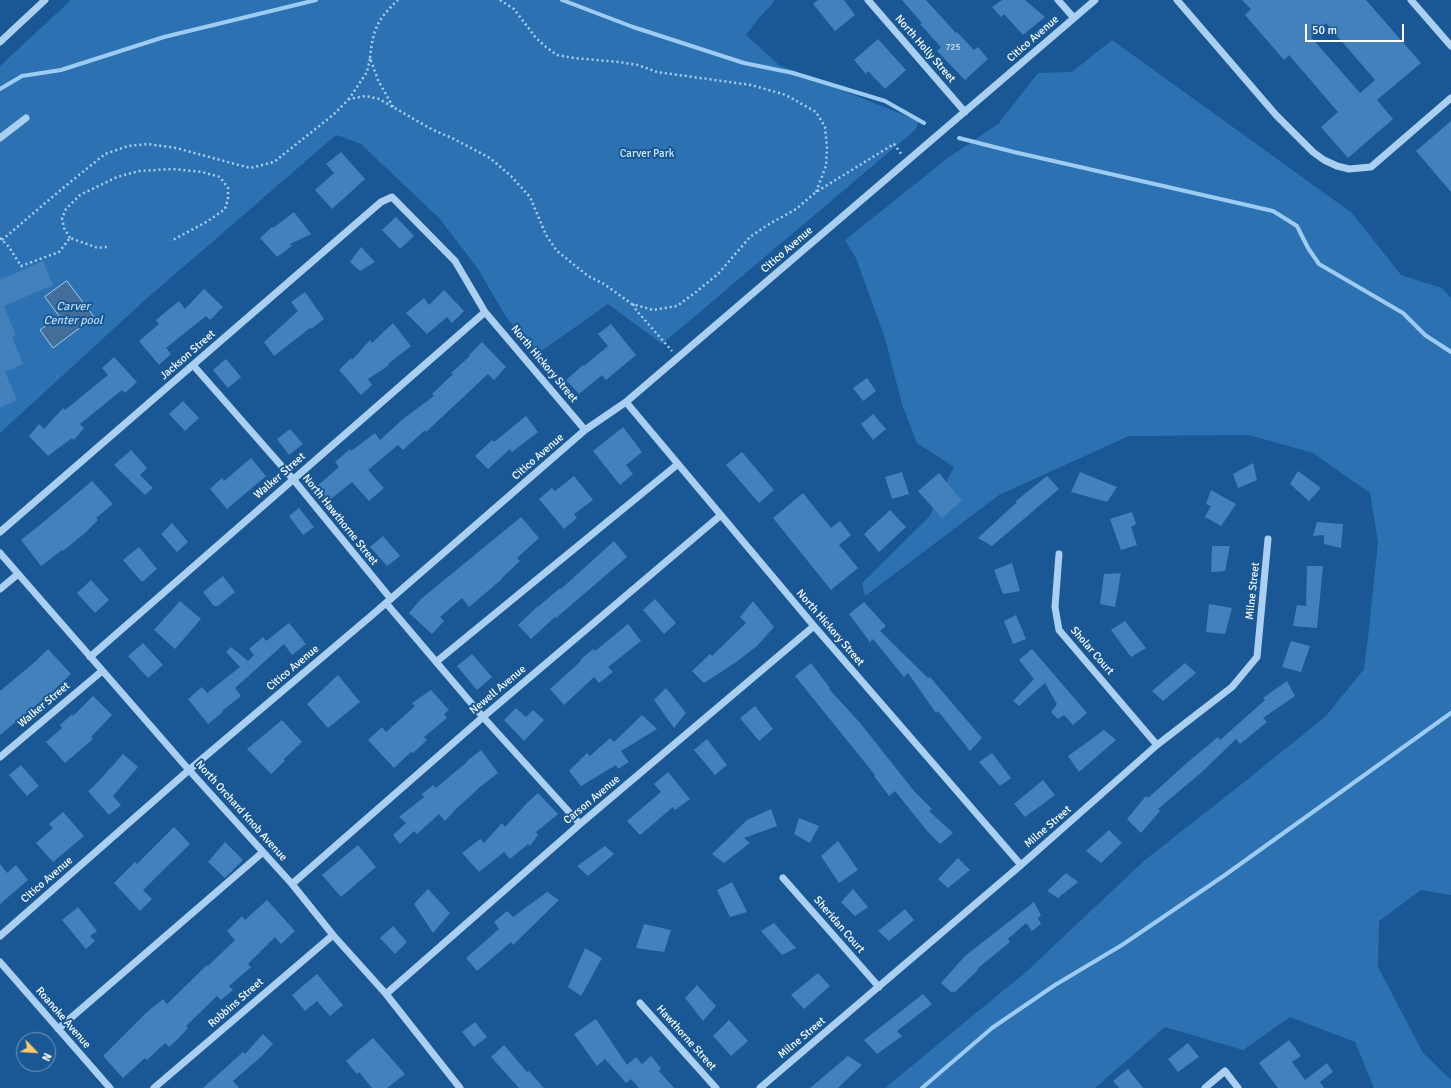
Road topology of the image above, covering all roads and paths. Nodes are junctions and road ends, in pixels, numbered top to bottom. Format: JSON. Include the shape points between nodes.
{"nodes":[{"id":1,"x":45,"y":0,"type":"edge"},
{"id":2,"x":398,"y":0,"type":"edge"},
{"id":3,"x":500,"y":0,"type":"edge"},
{"id":4,"x":868,"y":0,"type":"edge"},
{"id":5,"x":1058,"y":0,"type":"edge"},
{"id":6,"x":1095,"y":0,"type":"edge"},
{"id":7,"x":1177,"y":0,"type":"edge"},
{"id":8,"x":1411,"y":0,"type":"edge"},
{"id":9,"x":1074,"y":18,"type":"junction"},
{"id":10,"x":0,"y":42,"type":"edge"},
{"id":11,"x":1451,"y":46,"type":"edge"},
{"id":12,"x":370,"y":58,"type":"junction"},
{"id":13,"x":1451,"y":98,"type":"edge"},
{"id":14,"x":349,"y":100,"type":"junction"},
{"id":15,"x":393,"y":107,"type":"junction"},
{"id":16,"x":965,"y":112,"type":"junction"},
{"id":17,"x":26,"y":118,"type":"dead end"},
{"id":18,"x":0,"y":138,"type":"edge"},
{"id":19,"x":907,"y":161,"type":"junction"},
{"id":20,"x":816,"y":192,"type":"junction"},
{"id":21,"x":70,"y":238,"type":"junction"},
{"id":22,"x":1,"y":239,"type":"edge"},
{"id":23,"x":171,"y":240,"type":"dead end"},
{"id":24,"x":107,"y":247,"type":"dead end"},
{"id":25,"x":455,"y":261,"type":"joint"},
{"id":26,"x":632,"y":304,"type":"junction"},
{"id":27,"x":485,"y":312,"type":"junction"},
{"id":28,"x":678,"y":357,"type":"junction"},
{"id":29,"x":194,"y":364,"type":"junction"},
{"id":30,"x":626,"y":402,"type":"junction"},
{"id":31,"x":586,"y":430,"type":"junction"},
{"id":32,"x":678,"y":464,"type":"junction"},
{"id":33,"x":293,"y":479,"type":"junction"},
{"id":34,"x":721,"y":515,"type":"junction"},
{"id":35,"x":0,"y":532,"type":"edge"},
{"id":36,"x":1268,"y":539,"type":"dead end"},
{"id":37,"x":0,"y":553,"type":"edge"},
{"id":38,"x":1059,"y":554,"type":"dead end"},
{"id":39,"x":18,"y":574,"type":"junction"},
{"id":40,"x":0,"y":589,"type":"edge"},
{"id":41,"x":389,"y":601,"type":"junction"},
{"id":42,"x":814,"y":626,"type":"junction"},
{"id":43,"x":90,"y":657,"type":"junction"},
{"id":44,"x":436,"y":662,"type":"junction"},
{"id":45,"x":102,"y":671,"type":"junction"},
{"id":46,"x":483,"y":717,"type":"junction"},
{"id":47,"x":1157,"y":745,"type":"junction"},
{"id":48,"x":0,"y":757,"type":"edge"},
{"id":49,"x":189,"y":770,"type":"junction"},
{"id":50,"x":580,"y":824,"type":"junction"},
{"id":51,"x":263,"y":852,"type":"junction"},
{"id":52,"x":1021,"y":865,"type":"junction"},
{"id":53,"x":783,"y":878,"type":"dead end"},
{"id":54,"x":292,"y":884,"type":"junction"},
{"id":55,"x":333,"y":935,"type":"junction"},
{"id":56,"x":0,"y":936,"type":"edge"},
{"id":57,"x":0,"y":962,"type":"edge"},
{"id":58,"x":879,"y":987,"type":"junction"},
{"id":59,"x":386,"y":994,"type":"junction"},
{"id":60,"x":640,"y":1003,"type":"dead end"},
{"id":61,"x":58,"y":1029,"type":"junction"},
{"id":62,"x":110,"y":1088,"type":"edge"},
{"id":63,"x":154,"y":1088,"type":"edge"},
{"id":64,"x":460,"y":1088,"type":"edge"},
{"id":65,"x":716,"y":1088,"type":"edge"},
{"id":66,"x":760,"y":1088,"type":"edge"},
{"id":67,"x":1205,"y":1088,"type":"edge"},
{"id":68,"x":1238,"y":1088,"type":"edge"}],
"edges":[{"from":1,"to":10,"type":"street"},
{"from":2,"to":12,"type":"path","via":[[376,25]]},
{"from":3,"to":20,"type":"path","via":[[514,9],[536,38],[558,55],[619,62],[657,72],[751,85],[786,95],[816,112],[825,127],[826,148],[826,166]]},
{"from":4,"to":16,"type":"street","name":"North Holly Street"},
{"from":5,"to":9,"type":"street"},
{"from":6,"to":9,"type":"street","name":"Citico Avenue"},
{"from":7,"to":13,"type":"street","via":[[1276,114],[1313,152],[1337,166],[1349,169],[1371,167]]},
{"from":8,"to":11,"type":"street"},
{"from":9,"to":16,"type":"street","name":"Citico Avenue"},
{"from":12,"to":14,"type":"path","via":[[367,72]]},
{"from":12,"to":15,"type":"path","via":[[378,80]]},
{"from":14,"to":15,"type":"path","via":[[366,96],[379,99]]},
{"from":14,"to":22,"type":"path","via":[[274,162],[250,168],[176,148],[148,144],[128,146],[105,154]]},
{"from":15,"to":26,"type":"path","via":[[490,158],[530,196],[546,235],[557,251],[588,276]]},
{"from":16,"to":19,"type":"street","name":"Citico Avenue"},
{"from":17,"to":18,"type":"street"},
{"from":19,"to":20,"type":"path","via":[[894,144]]},
{"from":19,"to":28,"type":"street","name":"Citico Avenue"},
{"from":20,"to":26,"type":"path","via":[[750,237],[718,274],[677,306],[653,310]]},
{"from":21,"to":22,"type":"path","via":[[59,252],[21,266]]},
{"from":21,"to":23,"type":"path","via":[[62,218],[66,209],[80,195],[116,177],[139,171],[173,169],[220,177],[228,188],[225,208],[208,221]]},
{"from":21,"to":24,"type":"path","via":[[98,248]]},
{"from":25,"to":27,"type":"street","name":"North Hickory Street"},
{"from":25,"to":29,"type":"street","name":"Jackson Street","via":[[392,197],[381,202]]},
{"from":26,"to":28,"type":"path"},
{"from":27,"to":31,"type":"street","name":"North Hickory Street"},
{"from":27,"to":33,"type":"street","name":"Walker Street"},
{"from":28,"to":30,"type":"street","name":"Citico Avenue"},
{"from":29,"to":33,"type":"street","name":"North Hawthorne Street"},
{"from":29,"to":35,"type":"street","name":"Jackson Street"},
{"from":30,"to":31,"type":"street","name":"Citico Avenue"},
{"from":30,"to":32,"type":"street","name":"North Hickory Street"},
{"from":31,"to":41,"type":"street","name":"Citico Avenue"},
{"from":32,"to":34,"type":"street","name":"North Hickory Street"},
{"from":32,"to":44,"type":"street"},
{"from":33,"to":41,"type":"street","name":"North Hawthorne Street"},
{"from":33,"to":43,"type":"street","name":"Walker Street"},
{"from":34,"to":42,"type":"street","name":"North Hickory Street"},
{"from":34,"to":46,"type":"street","name":"Newell Avenue"},
{"from":36,"to":47,"type":"street","name":"Milne Street","via":[[1257,657],[1232,687]]},
{"from":37,"to":39,"type":"street","name":"North Orchard Knob Avenue"},
{"from":38,"to":47,"type":"street","name":"Sholar Court","via":[[1055,607],[1059,630]]},
{"from":39,"to":40,"type":"street"},
{"from":39,"to":43,"type":"street","name":"North Orchard Knob Avenue"},
{"from":41,"to":44,"type":"street","name":"North Hawthorne Street"},
{"from":41,"to":49,"type":"street","name":"Citico Avenue"},
{"from":42,"to":50,"type":"street","name":"Carson Avenue"},
{"from":42,"to":52,"type":"street","name":"North Hickory Street"},
{"from":43,"to":45,"type":"street","name":"North Orchard Knob Avenue"},
{"from":44,"to":46,"type":"street","name":"North Hawthorne Street"},
{"from":45,"to":48,"type":"street","name":"Walker Street"},
{"from":45,"to":49,"type":"street","name":"North Orchard Knob Avenue"},
{"from":46,"to":50,"type":"street","name":"North Hawthorne Street"},
{"from":46,"to":54,"type":"street","name":"Newell Avenue"},
{"from":47,"to":52,"type":"street","name":"Milne Street"},
{"from":49,"to":51,"type":"street","name":"North Orchard Knob Avenue"},
{"from":49,"to":56,"type":"street","name":"Citico Avenue"},
{"from":50,"to":59,"type":"street","name":"Carson Avenue"},
{"from":51,"to":54,"type":"street","name":"North Orchard Knob Avenue"},
{"from":51,"to":61,"type":"street"},
{"from":52,"to":58,"type":"street","name":"Milne Street"},
{"from":53,"to":58,"type":"street","name":"Sheridan Court"},
{"from":54,"to":55,"type":"street","name":"North Orchard Knob Avenue"},
{"from":55,"to":59,"type":"street","name":"North Orchard Knob Avenue"},
{"from":55,"to":63,"type":"street","name":"Robbins Street"},
{"from":57,"to":61,"type":"street","name":"Roanoke Avenue"},
{"from":58,"to":66,"type":"street","name":"Milne Street"},
{"from":59,"to":64,"type":"street","name":"North Orchard Knob Avenue"},
{"from":60,"to":65,"type":"street","name":"Hawthorne Street"},
{"from":61,"to":62,"type":"street","name":"Roanoke Avenue"},
{"from":67,"to":68,"type":"street","via":[[1225,1071]]}]}
